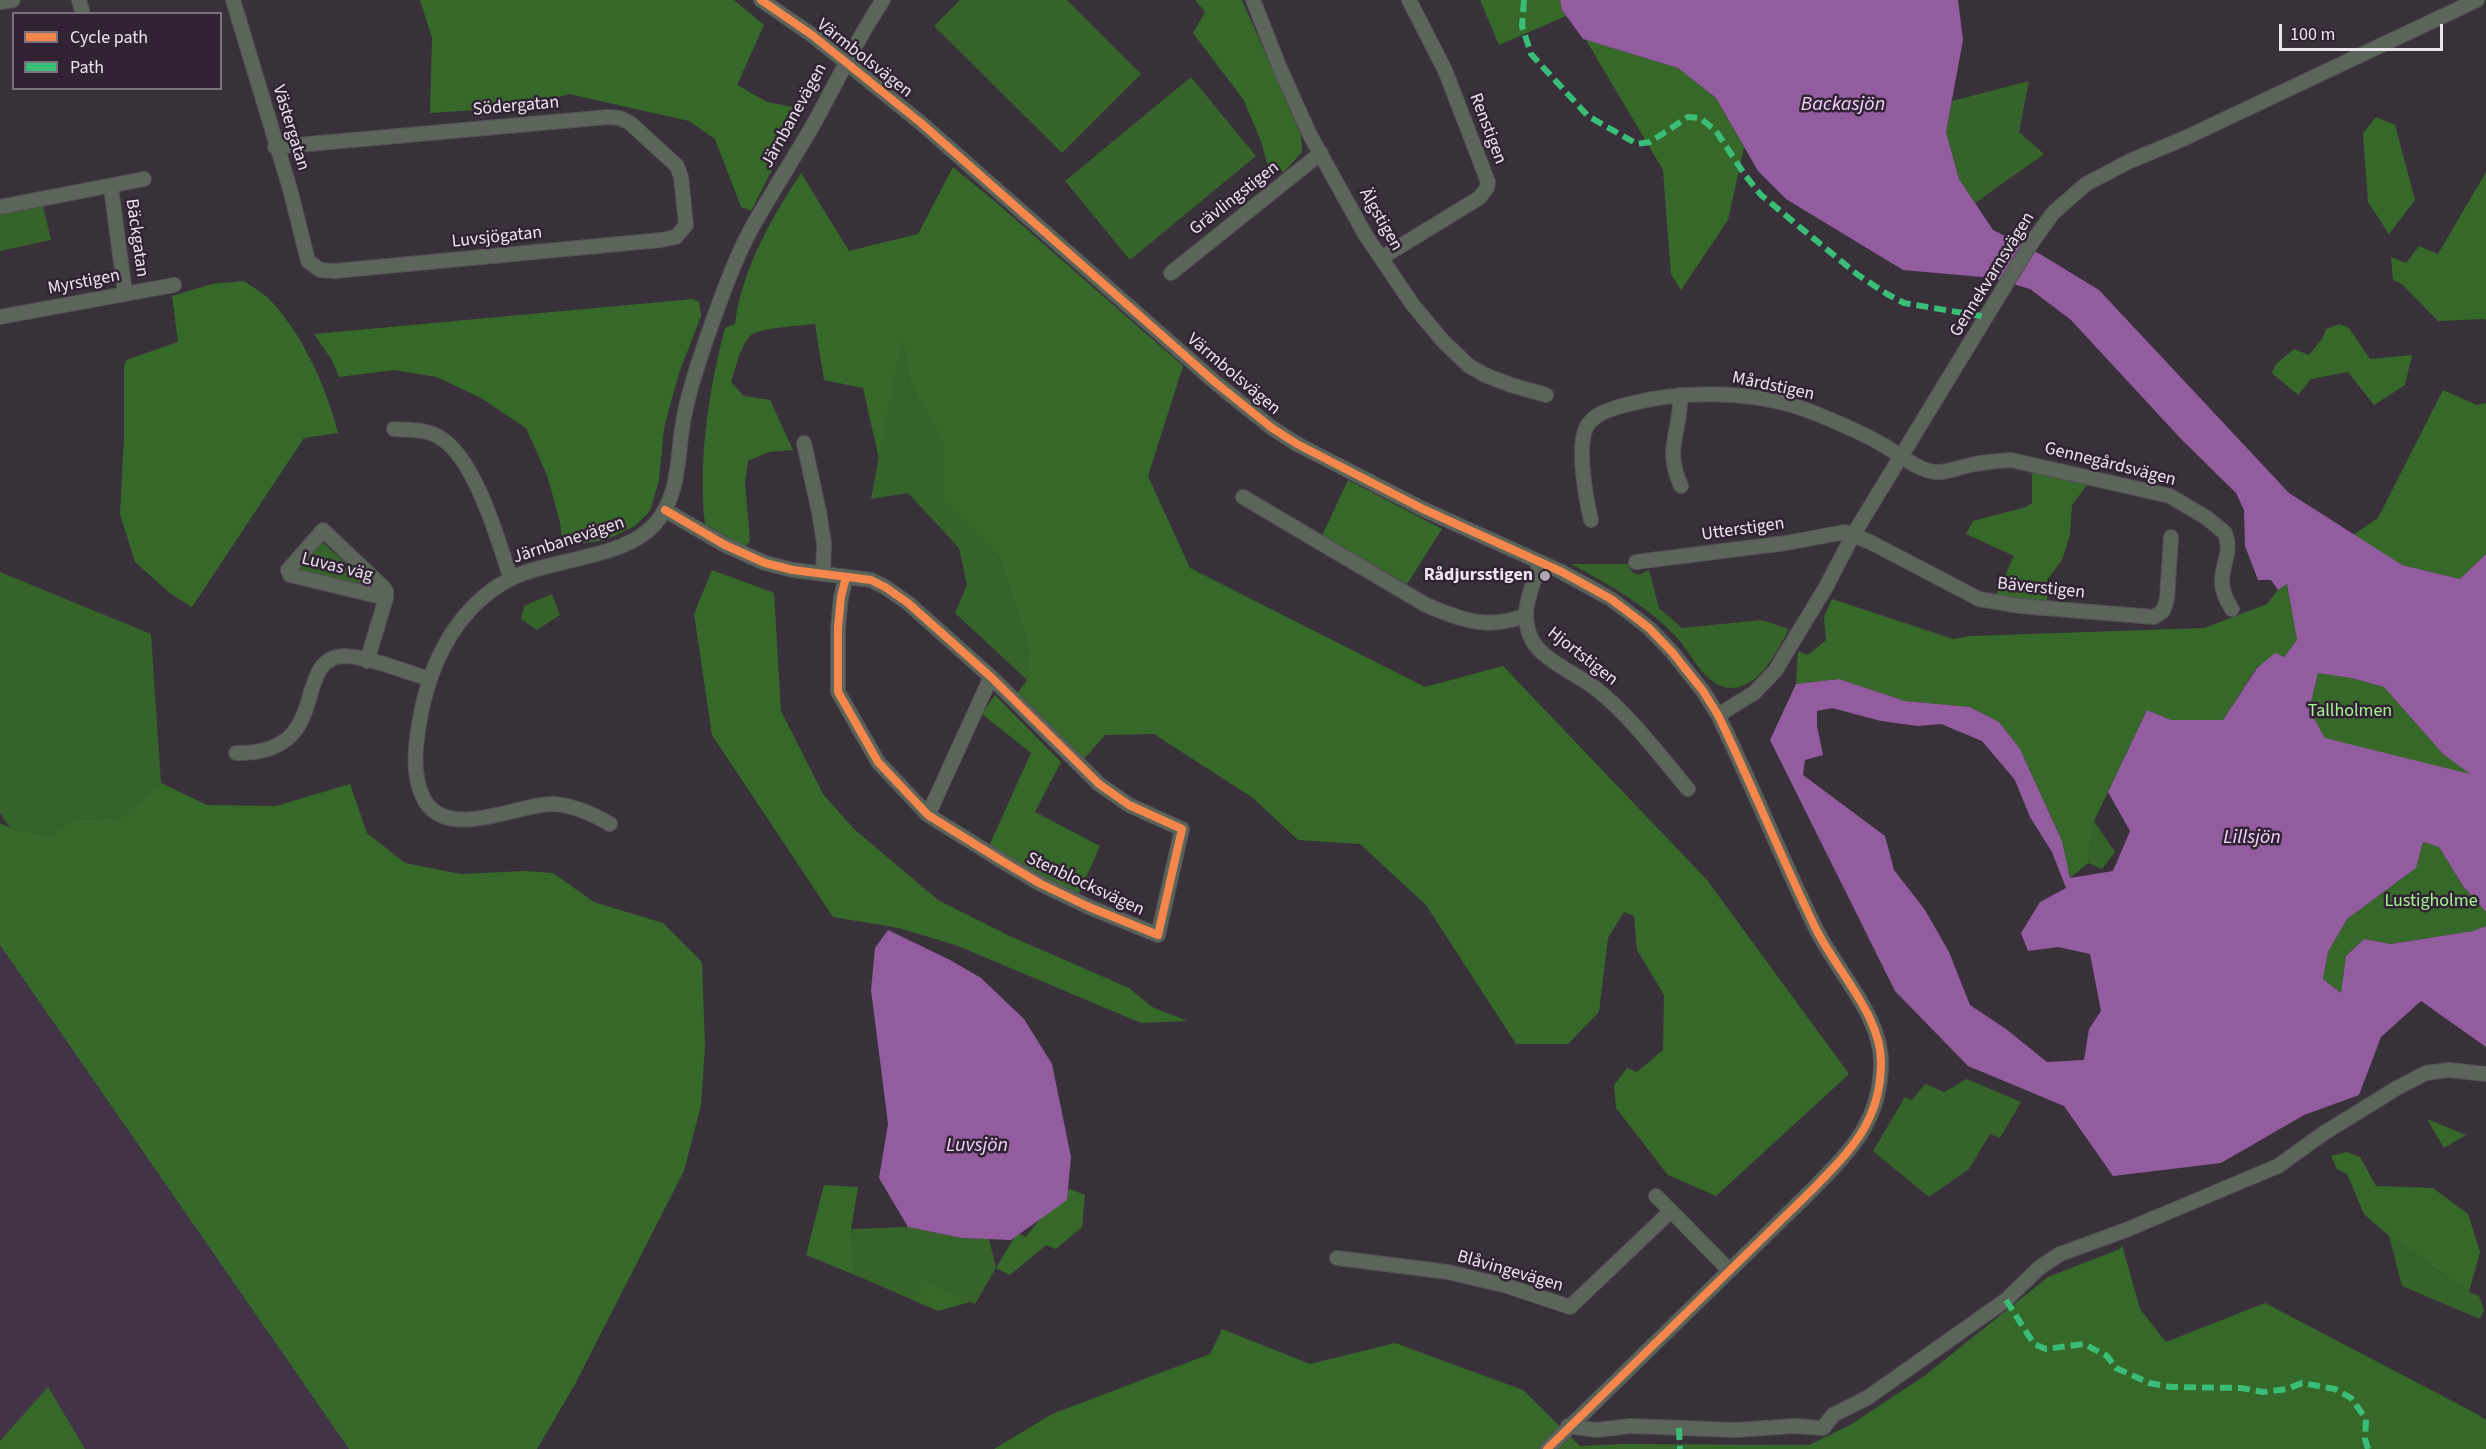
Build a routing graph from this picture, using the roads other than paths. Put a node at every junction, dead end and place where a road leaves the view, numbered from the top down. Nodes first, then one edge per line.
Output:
1 (13, 0) edge
2 (233, 0) edge
3 (761, 0) edge
4 (883, 0) edge
5 (1253, 0) edge
6 (1409, 0) edge
7 (2477, 0) edge
8 (0, 2) edge
9 (845, 62) junction
10 (275, 147) junction
11 (1321, 153) junction
12 (144, 179) dead end
13 (111, 187) junction
14 (0, 207) edge
15 (683, 230) joint
16 (1381, 258) junction
17 (312, 265) joint
18 (1171, 273) dead end
19 (174, 285) dead end
20 (125, 293) junction
21 (0, 317) edge
22 (1546, 395) dead end
23 (1680, 395) junction
24 (394, 429) dead end
25 (804, 443) dead end
26 (1901, 456) junction
27 (1681, 486) dead end
28 (1243, 497) dead end
29 (665, 510) junction
30 (1591, 520) dead end
31 (1853, 535) junction
32 (2170, 537) dead end
33 (1636, 562) dead end
34 (1539, 564) junction
35 (823, 574) junction
36 (846, 577) junction
37 (510, 579) junction
38 (386, 598) junction
39 (2232, 609) dead end
40 (1524, 616) junction
41 (368, 661) junction
42 (990, 677) junction
43 (429, 679) junction
44 (1718, 715) junction
45 (236, 753) dead end
46 (1688, 789) dead end
47 (928, 815) junction
48 (610, 824) dead end
49 (2486, 1074) edge
50 (1656, 1196) dead end
51 (1671, 1211) junction
52 (1337, 1258) dead end
53 (1729, 1270) junction
54 (1568, 1426) junction
55 (1547, 1449) edge

1 - 8 street
2 - 10 street, Västergatan
3 - 9 street, Värmbolsvägen
4 - 9 street, Järnbanevägen
5 - 11 street, Älgstigen
6 - 16 street, Renstigen
7 - 26 street, Gennekvarnsvägen
9 - 29 street, Järnbanevägen
9 - 34 street, Värmbolsvägen
10 - 15 street, Södergatan
10 - 17 street, Västergatan
11 - 16 street, Älgstigen
11 - 18 street, Grävlingstigen
12 - 13 street
13 - 14 street
13 - 20 street, Bäckgatan
15 - 17 street, Luvsjögatan
16 - 22 street, Älgstigen
19 - 20 street, Myrstigen
20 - 21 street, Myrstigen
23 - 26 street, Mårdstigen
23 - 27 street
23 - 30 street, Mårdstigen
24 - 37 street
25 - 35 street
26 - 31 street, Gennekvarnsvägen
26 - 39 street, Gennegårdsvägen
28 - 40 street
29 - 35 street, Stenblocksvägen
29 - 37 street, Järnbanevägen
31 - 32 street, Bäverstigen
31 - 33 street, Utterstigen
31 - 44 street, Gennekvarnsvägen
34 - 40 street
34 - 44 street, Värmbolsvägen
35 - 36 street, Stenblocksvägen
36 - 42 street, Stenblocksvägen
36 - 47 street, Stenblocksvägen
37 - 43 street, Järnbanevägen
38 - 38 street, Luvas väg
38 - 41 street, Luvas väg
40 - 46 street, Hjortstigen
41 - 43 street
41 - 45 street
42 - 47 street
42 - 47 street, Stenblocksvägen
43 - 48 street, Järnbanevägen
44 - 53 street, Värmbolsvägen
49 - 54 street
50 - 51 street
51 - 52 street, Blåvingevägen
51 - 53 street
53 - 54 street, Värmbolsvägen
54 - 55 street, Värmbolsvägen

